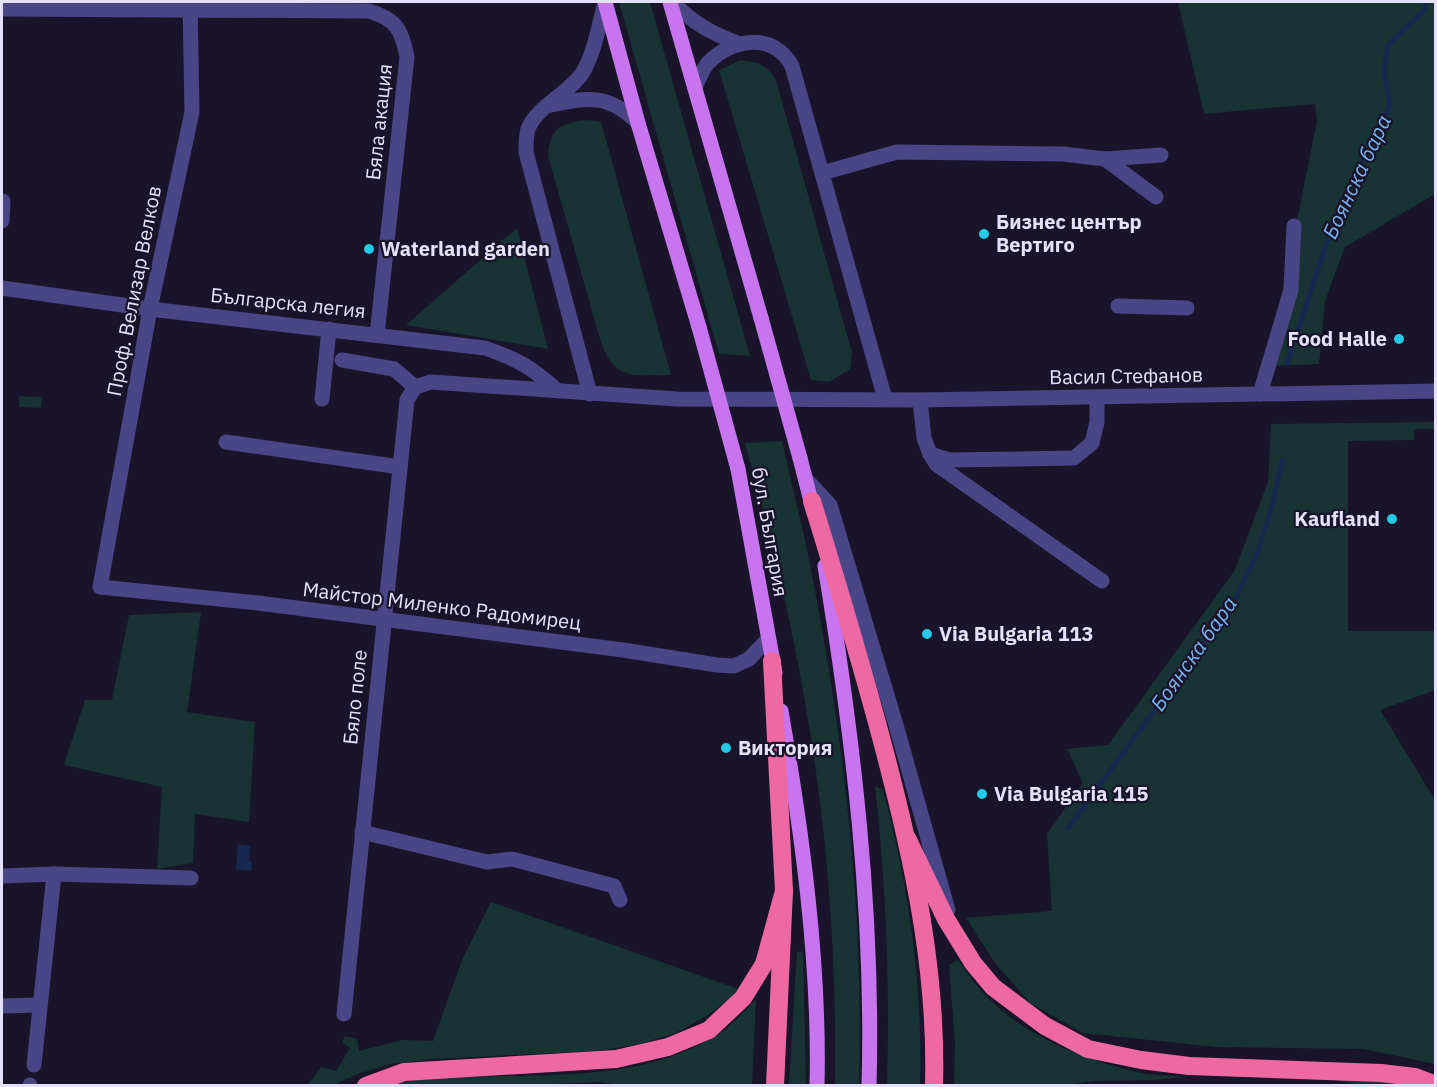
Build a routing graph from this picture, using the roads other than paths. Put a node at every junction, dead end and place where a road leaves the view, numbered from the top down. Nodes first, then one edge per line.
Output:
1 (605, 2) edge
2 (671, 2) edge
3 (190, 6) edge
4 (357, 6) edge
5 (2, 9) edge
6 (740, 44) junction
7 (695, 88) junction
8 (548, 105) junction
9 (638, 123) junction
10 (1161, 155) dead end
11 (1105, 159) junction
12 (822, 172) junction
13 (1156, 197) dead end
14 (3, 201) dead end
15 (2, 221) edge
16 (1294, 226) dead end
17 (2, 288) edge
18 (1118, 306) dead end
19 (1187, 308) dead end
20 (150, 309) junction
21 (329, 329) junction
22 (377, 334) junction
23 (342, 360) dead end
24 (415, 387) junction
25 (558, 391) junction
26 (1436, 391) edge
27 (590, 394) junction
28 (1260, 394) junction
29 (1097, 397) junction
30 (322, 399) dead end
31 (885, 399) junction
32 (920, 400) junction
33 (226, 442) dead end
34 (930, 454) junction
35 (400, 467) junction
36 (806, 479) junction
37 (812, 501) junction
38 (1102, 581) dead end
39 (100, 587) joint
40 (384, 620) junction
41 (768, 639) junction
42 (772, 661) junction
43 (362, 832) junction
44 (907, 838) junction
45 (54, 873) junction
46 (2, 876) edge
47 (191, 878) dead end
48 (784, 891) junction
49 (620, 900) dead end
50 (954, 933) junction
51 (39, 1005) junction
52 (2, 1006) edge
53 (344, 1014) dead end
54 (34, 1065) dead end
55 (1436, 1085) edge
56 (366, 1086) edge
57 (775, 1086) edge
58 (817, 1086) edge
59 (869, 1086) edge
60 (934, 1086) edge

1 - 8 street
1 - 9 main road, бул. България
2 - 6 street
2 - 7 main road
3 - 4 street, Бяла акация
3 - 5 street, Бяла акация
3 - 20 street, Проф. Велизар Велков
4 - 22 street, Бяла акация
6 - 7 street
6 - 12 street
7 - 36 main road, bridge
8 - 9 street
8 - 27 street
9 - 41 main road, бул. България, bridge
10 - 11 street
11 - 12 street
11 - 13 street
12 - 31 street
14 - 15 street
16 - 28 street
17 - 20 street, Българска легия
18 - 19 street
20 - 21 street, Българска легия
20 - 39 street, Проф. Велизар Велков
21 - 22 street, Българска легия
21 - 30 street
22 - 25 street, Българска легия
23 - 24 street
24 - 25 street
24 - 35 street, Бяло поле
25 - 27 street
26 - 28 street, Васил Стефанов
27 - 31 street, Васил Стефанов
28 - 29 street, Васил Стефанов
29 - 32 street, Васил Стефанов
29 - 34 street
31 - 32 street, Васил Стефанов
32 - 34 street
33 - 35 street
34 - 38 street
35 - 40 street, Бяло поле
36 - 37 main road
36 - 50 street
37 - 44 highway
37 - 59 main road
39 - 40 street, Майстор Миленко Радомирец
40 - 41 street, Майстор Миленко Радомирец
40 - 43 street, Бяло поле
41 - 42 main road, бул. България
42 - 48 highway
42 - 58 main road, бул. България
43 - 49 street
43 - 53 street, Бяло поле
44 - 50 highway
44 - 60 highway
45 - 46 street
45 - 47 street
45 - 51 street
48 - 56 highway
48 - 57 highway
50 - 55 highway
51 - 52 street
51 - 54 street

